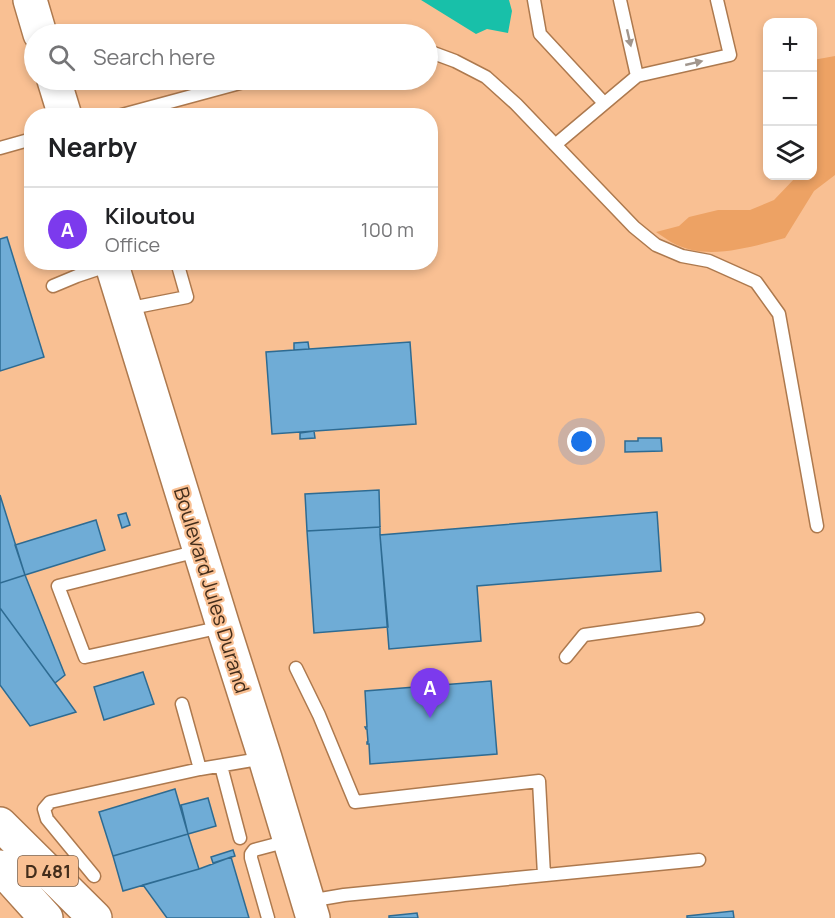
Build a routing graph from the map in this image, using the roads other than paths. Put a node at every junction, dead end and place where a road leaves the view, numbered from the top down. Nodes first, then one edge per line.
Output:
1 (30, 0) edge
2 (534, 0) edge
3 (620, 0) edge
4 (717, 0) edge
5 (37, 24) edge
6 (438, 55) edge
7 (637, 76) junction
8 (57, 90) edge
9 (214, 90) edge
10 (604, 103) junction
11 (63, 108) edge
12 (148, 108) edge
13 (24, 141) edge
14 (555, 145) junction
15 (0, 148) edge
16 (94, 270) edge
17 (113, 270) edge
18 (179, 270) edge
19 (53, 286) dead end
20 (125, 309) junction
21 (817, 526) dead end
22 (200, 550) junction
23 (698, 619) dead end
24 (223, 626) junction
25 (566, 657) dead end
26 (296, 668) dead end
27 (182, 704) dead end
28 (265, 758) junction
29 (220, 766) junction
30 (200, 769) junction
31 (0, 824) edge
32 (240, 837) dead end
33 (290, 841) junction
34 (699, 860) dead end
35 (0, 867) edge
36 (94, 876) dead end
37 (544, 876) junction
38 (311, 910) edge
39 (46, 918) edge
40 (95, 918) edge
41 (268, 918) edge

1 - 5 main road
2 - 10 lane
3 -> 7 lane
7 -> 4 lane
6 - 14 lane
7 - 10 lane
8 - 11 main road
9 - 12 lane
10 - 14 lane
13 - 15 lane
14 - 21 lane
16 - 19 lane
17 - 20 main road, Boulevard Jules Durand
18 - 20 lane
20 - 22 main road, Boulevard Jules Durand
22 - 24 main road, Boulevard Jules Durand
22 - 24 lane
23 - 25 lane
24 - 28 main road, Boulevard Jules Durand
26 - 37 lane
27 - 30 lane
28 - 29 lane
28 - 33 main road, Boulevard Jules Durand
29 - 30 lane
29 - 32 lane
30 - 36 lane
31 - 40 main road, D 481
33 - 38 main road, Boulevard Jules Durand
33 - 41 lane
34 - 37 lane
35 - 39 main road, D 481
37 - 38 lane

